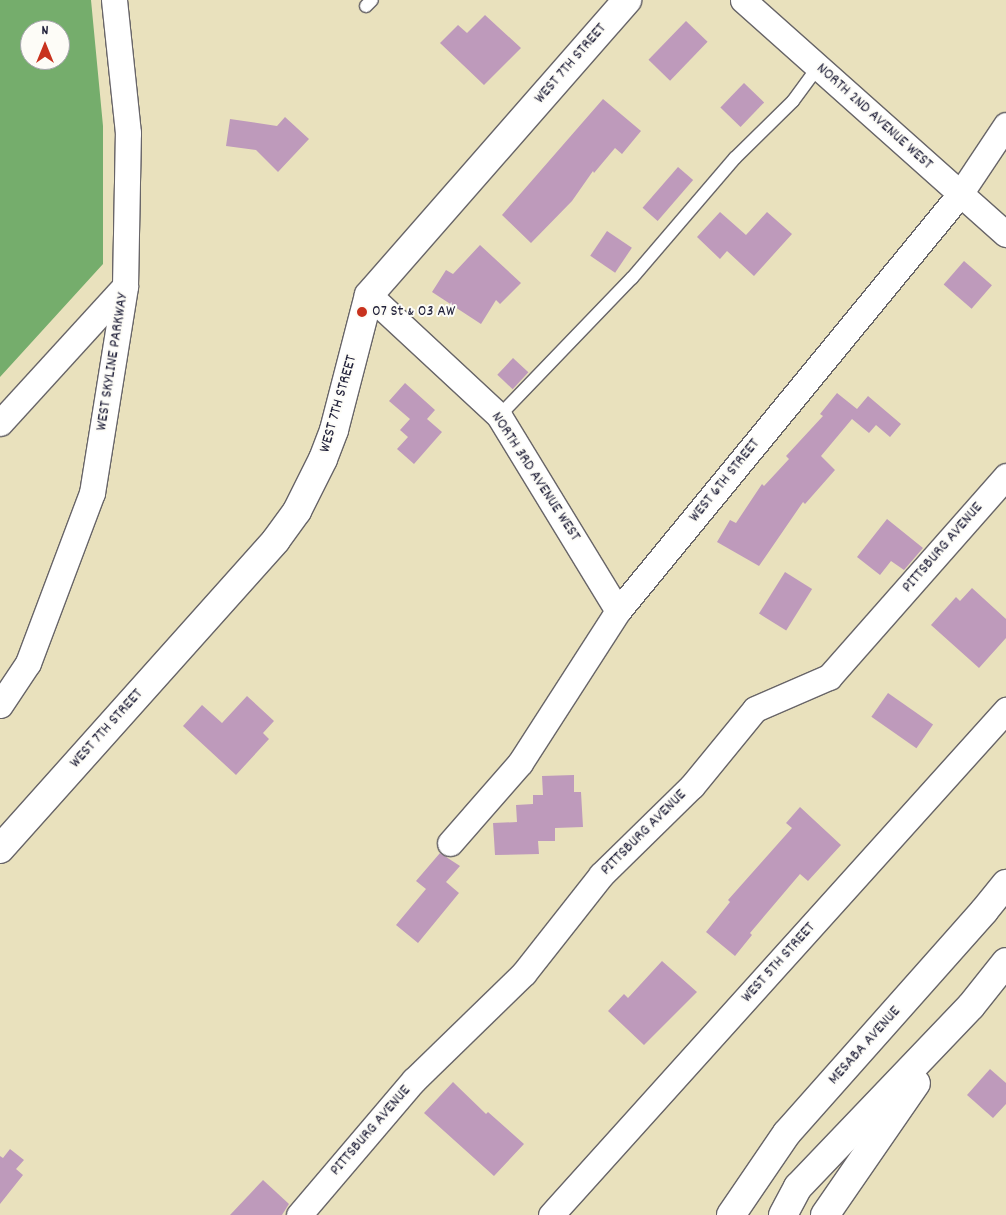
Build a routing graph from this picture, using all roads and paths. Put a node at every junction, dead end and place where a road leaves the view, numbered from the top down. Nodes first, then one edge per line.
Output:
1 (627, 0) edge
2 (743, 0) edge
3 (116, 2) edge
4 (818, 67) junction
5 (1006, 124) edge
6 (960, 194) junction
7 (1006, 234) edge
8 (125, 286) junction
9 (369, 296) junction
10 (499, 416) junction
11 (0, 423) edge
12 (1006, 476) edge
13 (618, 611) junction
14 (0, 705) edge
15 (1004, 715) edge
16 (450, 843) dead end
17 (0, 849) edge
18 (1006, 884) edge
19 (1006, 962) edge
20 (970, 1006) junction
21 (757, 1174) junction
22 (299, 1215) edge
23 (551, 1215) edge
24 (731, 1215) edge
25 (741, 1215) edge
26 (783, 1215) edge
27 (825, 1215) edge

1 - 9 main road, WEST 7TH STREET
2 - 4 street, NORTH 2ND AVENUE WEST
3 - 8 street, WEST SKYLINE PARKWAY
4 - 6 street, NORTH 2ND AVENUE WEST
4 - 10 lane
5 - 6 street, WEST 6TH STREET
6 - 7 street, NORTH 2ND AVENUE WEST
6 - 13 street, WEST 6TH STREET
8 - 11 street
8 - 14 street, WEST SKYLINE PARKWAY
9 - 10 street, NORTH 3RD AVENUE WEST
9 - 17 main road, WEST 7TH STREET
10 - 13 street, NORTH 3RD AVENUE WEST
12 - 22 street, PITTSBURG AVENUE
13 - 16 street, WEST 6TH STREET
15 - 23 street, WEST 5TH STREET
18 - 21 main road, MESABA AVENUE
19 - 20 main road
20 - 26 main road
20 - 27 main road
21 - 24 main road, MESABA AVENUE
21 - 25 main road

